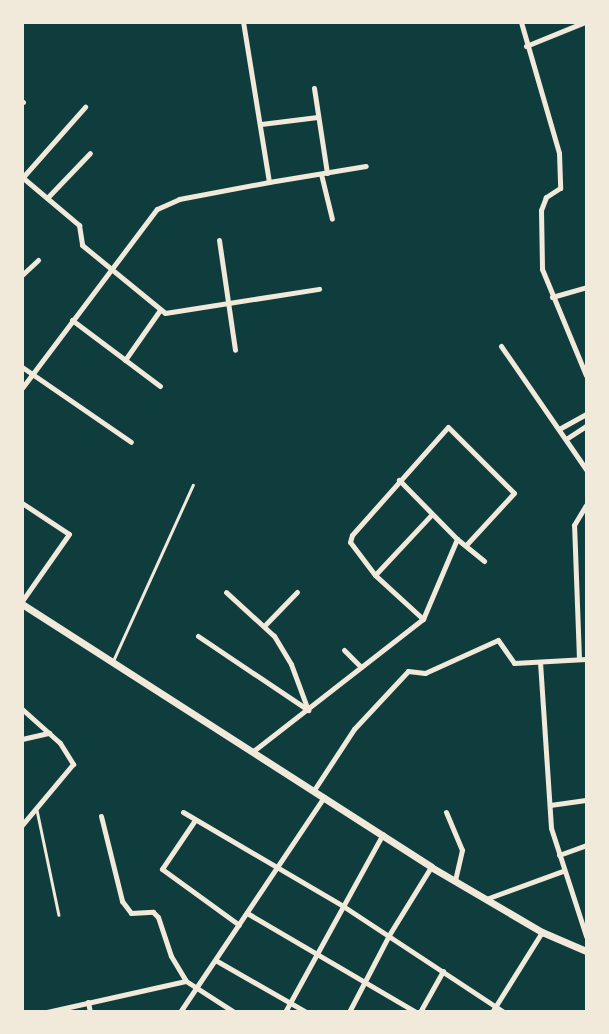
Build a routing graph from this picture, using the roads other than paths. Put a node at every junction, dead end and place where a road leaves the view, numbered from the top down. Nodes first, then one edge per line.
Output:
1 (243, 22) edge
2 (522, 22) edge
3 (585, 22) edge
4 (526, 46) junction
5 (314, 88) dead end
6 (85, 107) dead end
7 (318, 117) junction
8 (261, 124) junction
9 (90, 153) dead end
10 (366, 166) dead end
11 (324, 173) junction
12 (23, 177) edge
13 (269, 182) junction
14 (47, 198) junction
15 (332, 219) dead end
16 (219, 240) dead end
17 (38, 260) dead end
18 (111, 267) junction
19 (22, 275) edge
20 (586, 287) edge
21 (319, 289) dead end
22 (552, 297) junction
23 (228, 304) junction
24 (160, 310) junction
25 (72, 320) junction
26 (501, 346) dead end
27 (236, 350) dead end
28 (125, 360) junction
29 (22, 367) edge
30 (586, 374) edge
31 (32, 375) junction
32 (160, 386) dead end
33 (22, 388) edge
34 (586, 414) edge
35 (586, 426) edge
36 (559, 430) junction
37 (566, 439) junction
38 (131, 442) dead end
39 (586, 469) edge
40 (399, 480) junction
41 (193, 485) dead end
42 (22, 503) edge
43 (586, 505) edge
44 (432, 514) junction
45 (457, 539) junction
46 (467, 544) junction
47 (484, 562) dead end
48 (375, 575) junction
49 (226, 592) dead end
50 (297, 592) dead end
51 (22, 603) edge
52 (423, 619) junction
53 (265, 625) junction
54 (198, 636) dead end
55 (344, 650) dead end
56 (586, 658) edge
57 (579, 659) junction
58 (540, 662) junction
59 (111, 664) junction
60 (361, 668) junction
61 (22, 709) edge
62 (308, 710) junction
63 (49, 733) junction
64 (22, 739) edge
65 (252, 752) junction
66 (314, 790) junction
67 (324, 796) junction
68 (586, 800) edge
69 (550, 805) junction
70 (37, 810) junction
71 (183, 812) dead end
72 (446, 812) dead end
73 (101, 816) dead end
74 (196, 820) junction
75 (22, 824) edge
76 (383, 833) junction
77 (586, 845) edge
78 (559, 855) junction
79 (431, 867) junction
80 (278, 869) junction
81 (563, 871) junction
82 (455, 880) junction
83 (486, 898) junction
84 (343, 906) junction
85 (247, 913) junction
86 (60, 915) dead end
87 (240, 925) junction
88 (542, 932) junction
89 (389, 935) junction
90 (586, 936) edge
91 (586, 951) edge
92 (317, 954) junction
93 (216, 961) junction
94 (443, 971) junction
95 (186, 981) junction
96 (367, 983) junction
97 (198, 986) junction
98 (88, 1002) junction
99 (290, 1002) junction
100 (494, 1009) edge
101 (50, 1011) edge
102 (90, 1012) edge
103 (180, 1012) edge
104 (234, 1012) edge
105 (285, 1012) edge
106 (306, 1012) edge
107 (350, 1012) edge
108 (416, 1012) edge
109 (420, 1012) edge
110 (504, 1012) edge

1 - 8 street
2 - 4 street
3 - 4 street
4 - 22 street
5 - 7 street
6 - 12 street
7 - 8 street
7 - 11 street
8 - 13 street
9 - 14 street
10 - 11 street
11 - 13 street
11 - 15 street
12 - 14 street
13 - 18 street
14 - 18 street
16 - 23 street
17 - 19 street
18 - 24 street
18 - 25 street
20 - 22 street
21 - 23 street
22 - 30 street
23 - 24 street
23 - 27 street
24 - 28 street
25 - 28 street
25 - 31 street
26 - 36 street
28 - 32 street
29 - 31 street
31 - 33 street
31 - 38 street
34 - 36 street
35 - 37 street
36 - 37 street
37 - 39 street
40 - 44 street
40 - 46 street
40 - 48 street
41 - 59 lane
42 - 51 street
43 - 57 street
44 - 45 street
44 - 48 street
45 - 46 street
45 - 52 street
46 - 47 street
48 - 52 street
49 - 53 street
50 - 53 street
51 - 59 main road
52 - 60 street
53 - 62 street
54 - 62 street
55 - 60 street
56 - 57 street
57 - 58 street
58 - 66 street
58 - 69 street
59 - 65 main road
60 - 62 street
61 - 63 street
62 - 65 street
63 - 64 street
63 - 70 street
65 - 66 main road
66 - 67 main road
67 - 76 main road
67 - 80 street
68 - 69 street
69 - 78 street
70 - 75 street
70 - 86 lane
71 - 74 street
72 - 82 street
73 - 95 street
74 - 80 street
74 - 87 street
76 - 79 main road
76 - 84 street
77 - 78 street
78 - 81 street
79 - 82 main road
79 - 89 street
80 - 84 street
80 - 85 street
81 - 83 street
81 - 90 street
82 - 83 main road
83 - 88 main road
84 - 89 street
84 - 92 street
85 - 87 street
85 - 92 street
87 - 93 street
88 - 91 main road
88 - 100 street
89 - 94 street
89 - 96 street
92 - 96 street
92 - 99 street
93 - 97 street
93 - 99 street
94 - 100 street
94 - 109 street
95 - 97 street
95 - 98 street
96 - 107 street
96 - 108 street
97 - 103 street
97 - 104 street
98 - 101 street
98 - 102 street
99 - 105 street
99 - 106 street
100 - 110 street

